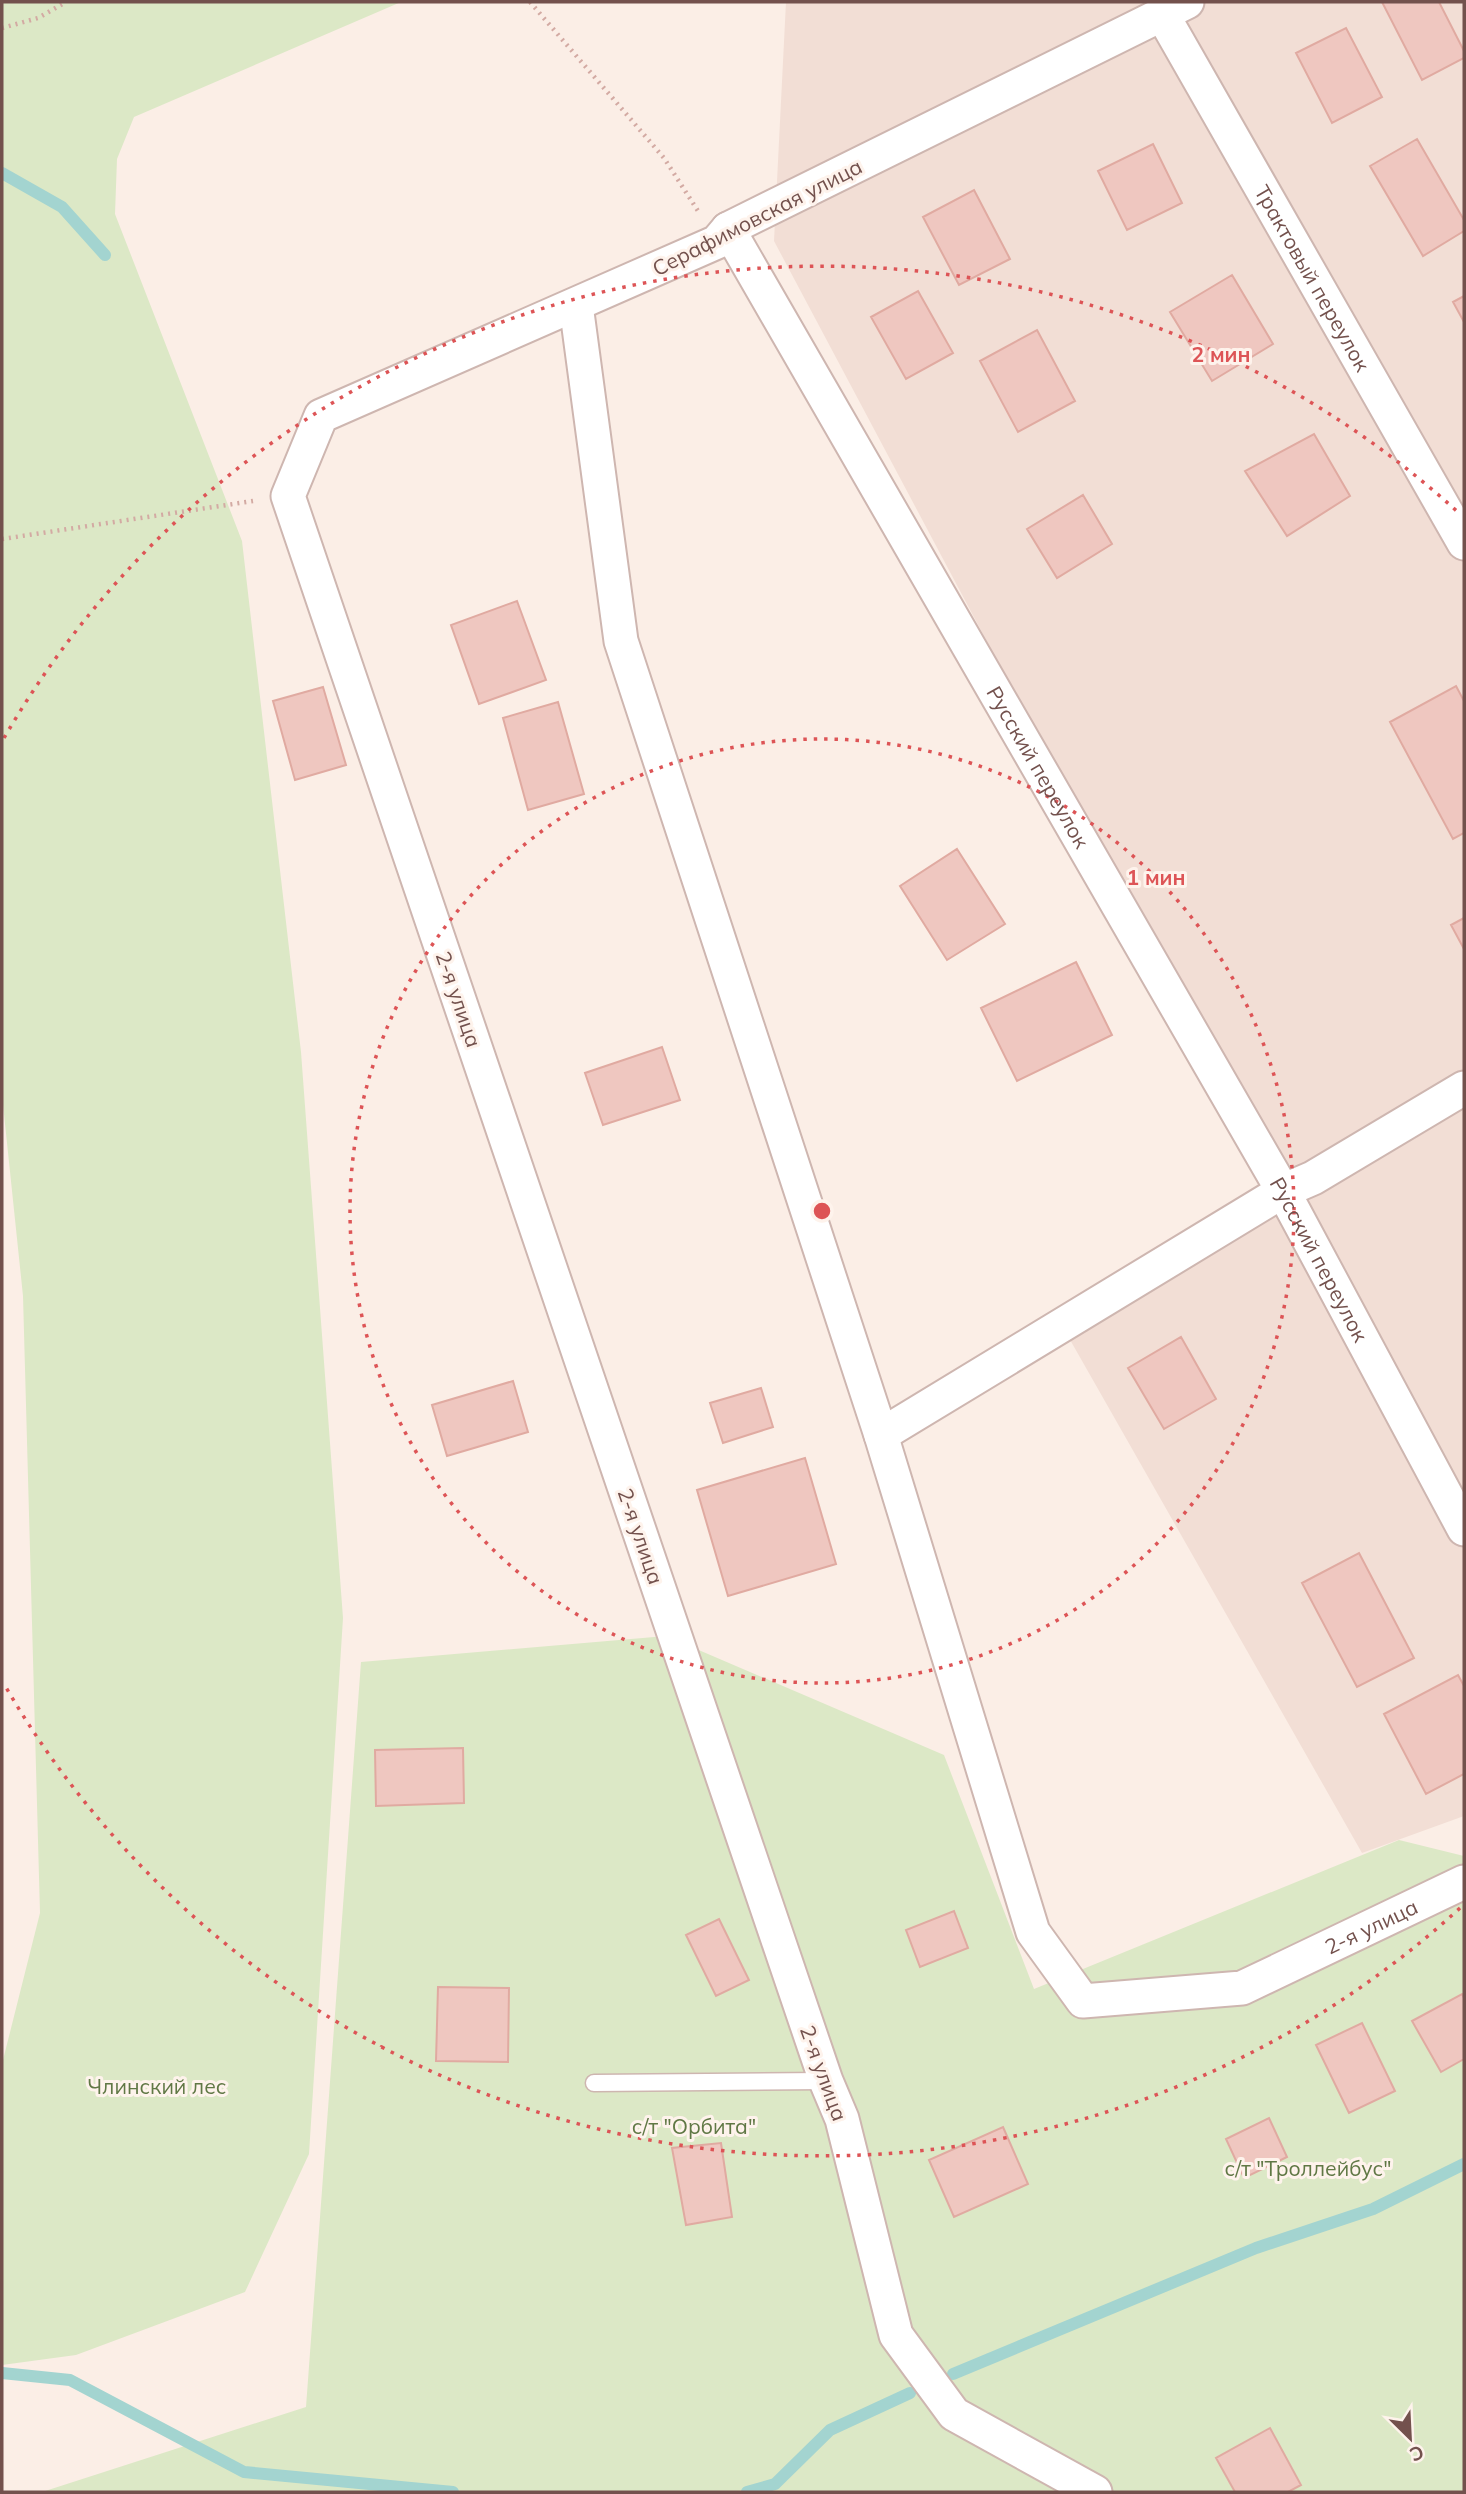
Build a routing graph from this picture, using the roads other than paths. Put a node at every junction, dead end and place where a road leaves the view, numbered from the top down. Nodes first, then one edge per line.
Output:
1 (1175, 8) edge
2 (722, 235) junction
3 (576, 305) junction
4 (288, 496) joint
5 (1464, 543) edge
6 (1464, 1088) edge
7 (1283, 1191) junction
8 (881, 1435) junction
9 (1464, 1529) edge
10 (1464, 1882) edge
11 (825, 2081) junction
12 (594, 2083) dead end
13 (1095, 2492) edge

1 - 2 street, Серафимовская улица
1 - 5 street, Трактовый переулок
2 - 3 street, Серафимовская улица
2 - 7 street, Русский переулок
3 - 4 street, Серафимовская улица
3 - 8 street
4 - 11 street, 2-я улица
6 - 7 street
7 - 8 street
7 - 9 street, Русский переулок
8 - 10 street, 2-я улица
11 - 12 lane
11 - 13 street, 2-я улица

